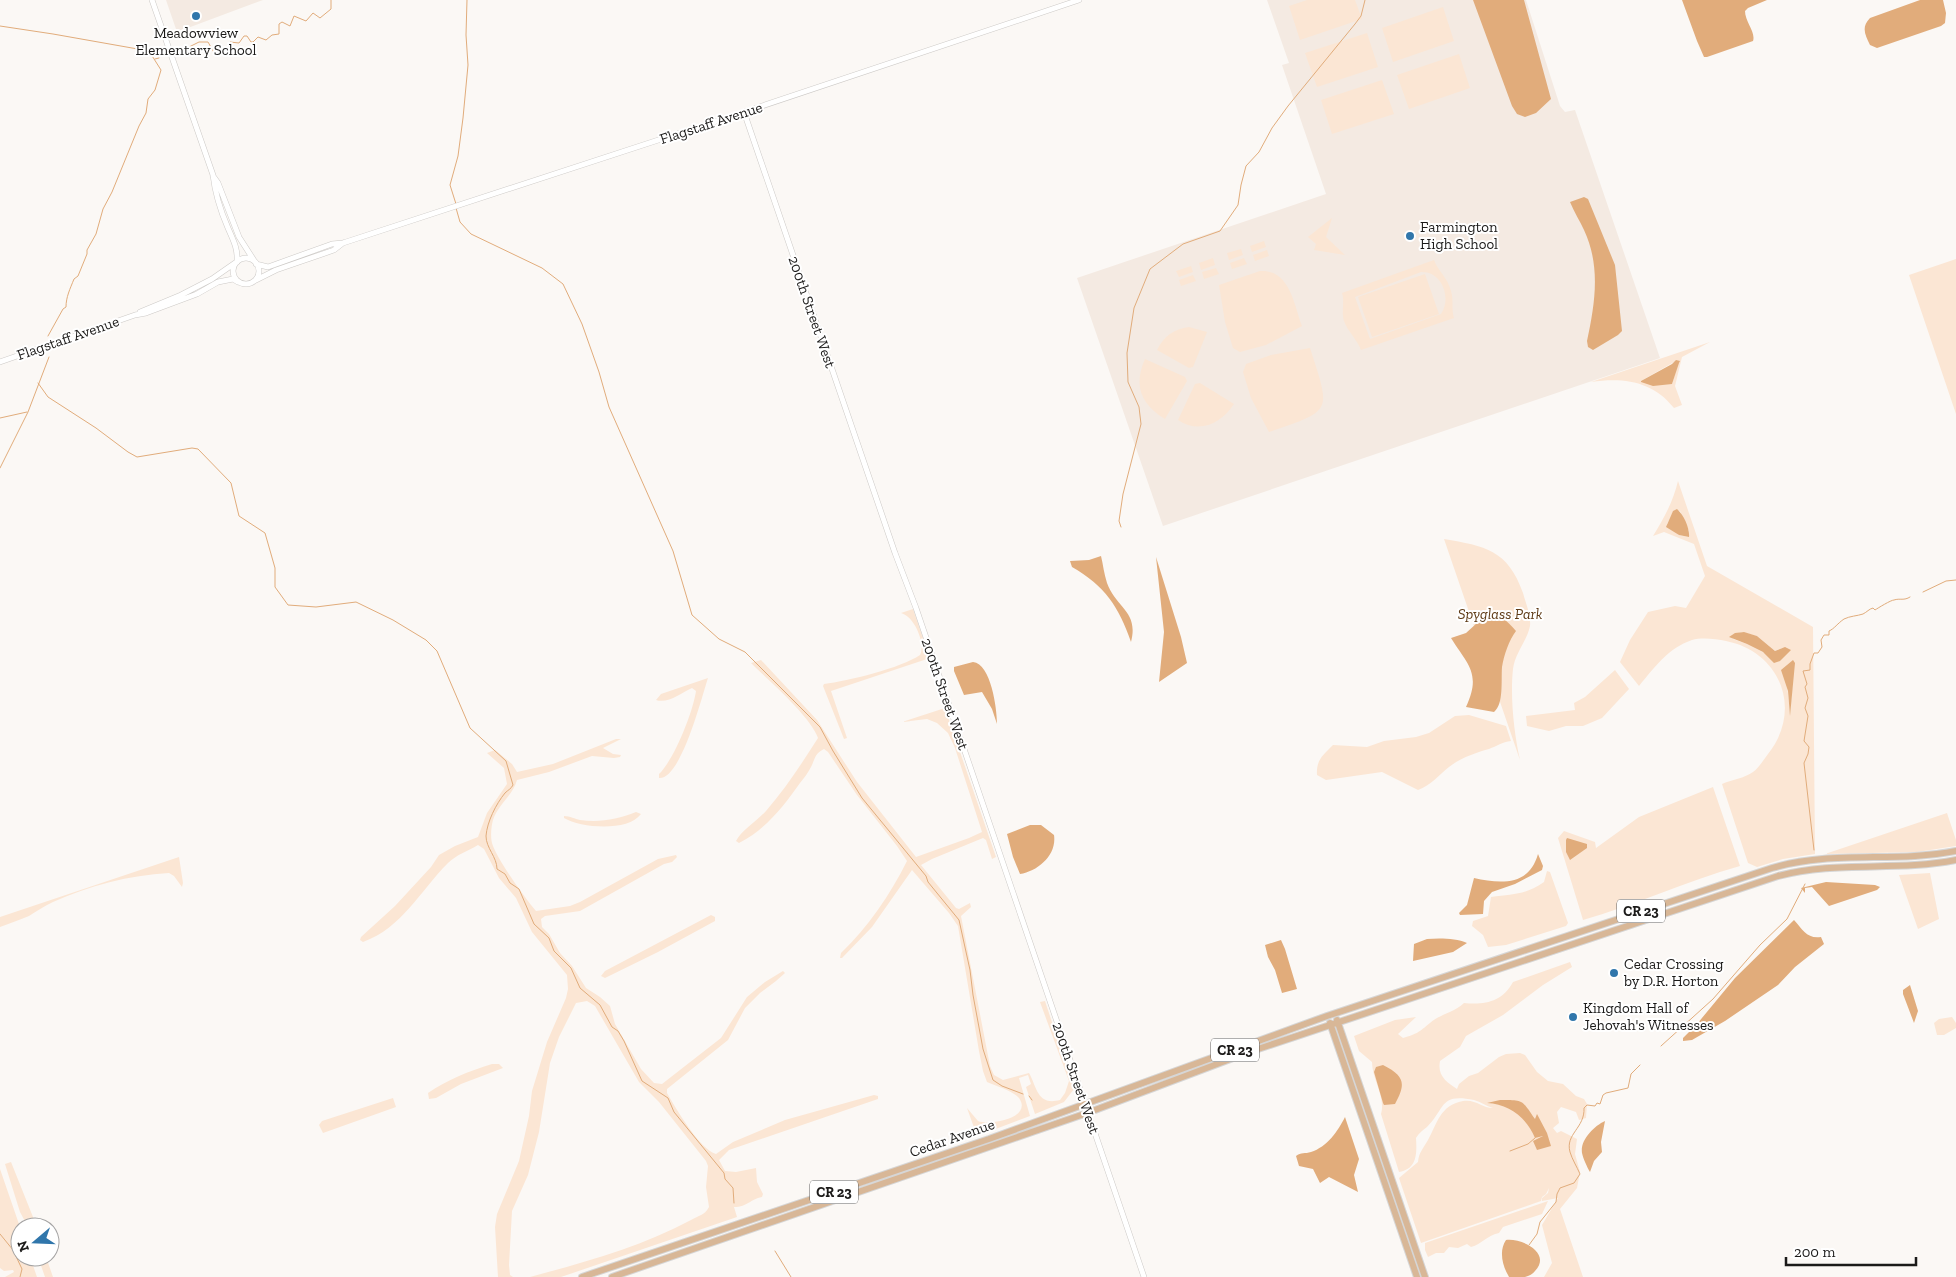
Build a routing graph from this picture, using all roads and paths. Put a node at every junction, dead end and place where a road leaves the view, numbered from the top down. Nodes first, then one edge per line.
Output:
1 (152, 0) edge
2 (1078, 0) edge
3 (744, 112) junction
4 (213, 175) junction
5 (293, 261) junction
6 (236, 262) junction
7 (255, 263) junction
8 (256, 280) junction
9 (238, 282) junction
10 (135, 315) junction
11 (0, 362) edge
12 (1956, 851) edge
13 (1956, 860) edge
14 (1335, 1014) junction
15 (1328, 1016) junction
16 (1337, 1022) junction
17 (1330, 1025) junction
18 (1084, 1104) junction
19 (1088, 1113) junction
20 (839, 1190) junction
21 (842, 1198) junction
22 (582, 1277) edge
23 (612, 1277) edge
24 (1144, 1277) edge
25 (1417, 1277) edge
26 (1425, 1277) edge

1 - 4 street
2 - 3 street, Flagstaff Avenue
3 - 5 street, Flagstaff Avenue
3 - 18 street, 200th Street West
4 - 6 street
4 - 7 street
5 - 7 street, Flagstaff Avenue
5 - 8 street, Flagstaff Avenue
6 - 7 street
6 - 9 street
6 - 10 street, Flagstaff Avenue
7 - 8 street
8 - 9 street
9 - 10 street, Flagstaff Avenue
10 - 11 street, Flagstaff Avenue
12 - 14 main road, CR 23
13 - 16 main road, CR 23
14 - 15 main road, CR 23
14 - 16 main road
15 - 17 main road
15 - 18 main road, Cedar Avenue / CR 23
16 - 17 main road, Cedar Avenue / CR 23
16 - 26 main road
17 - 19 main road, Cedar Avenue / CR 23
17 - 25 main road
18 - 19 street, 200th Street West
18 - 20 main road, Cedar Avenue / CR 23
19 - 21 main road, Cedar Avenue / CR 23
19 - 24 street, 200th Street West
20 - 21 highway
20 - 22 main road, Cedar Avenue / CR 23
21 - 23 main road, Cedar Avenue / CR 23

